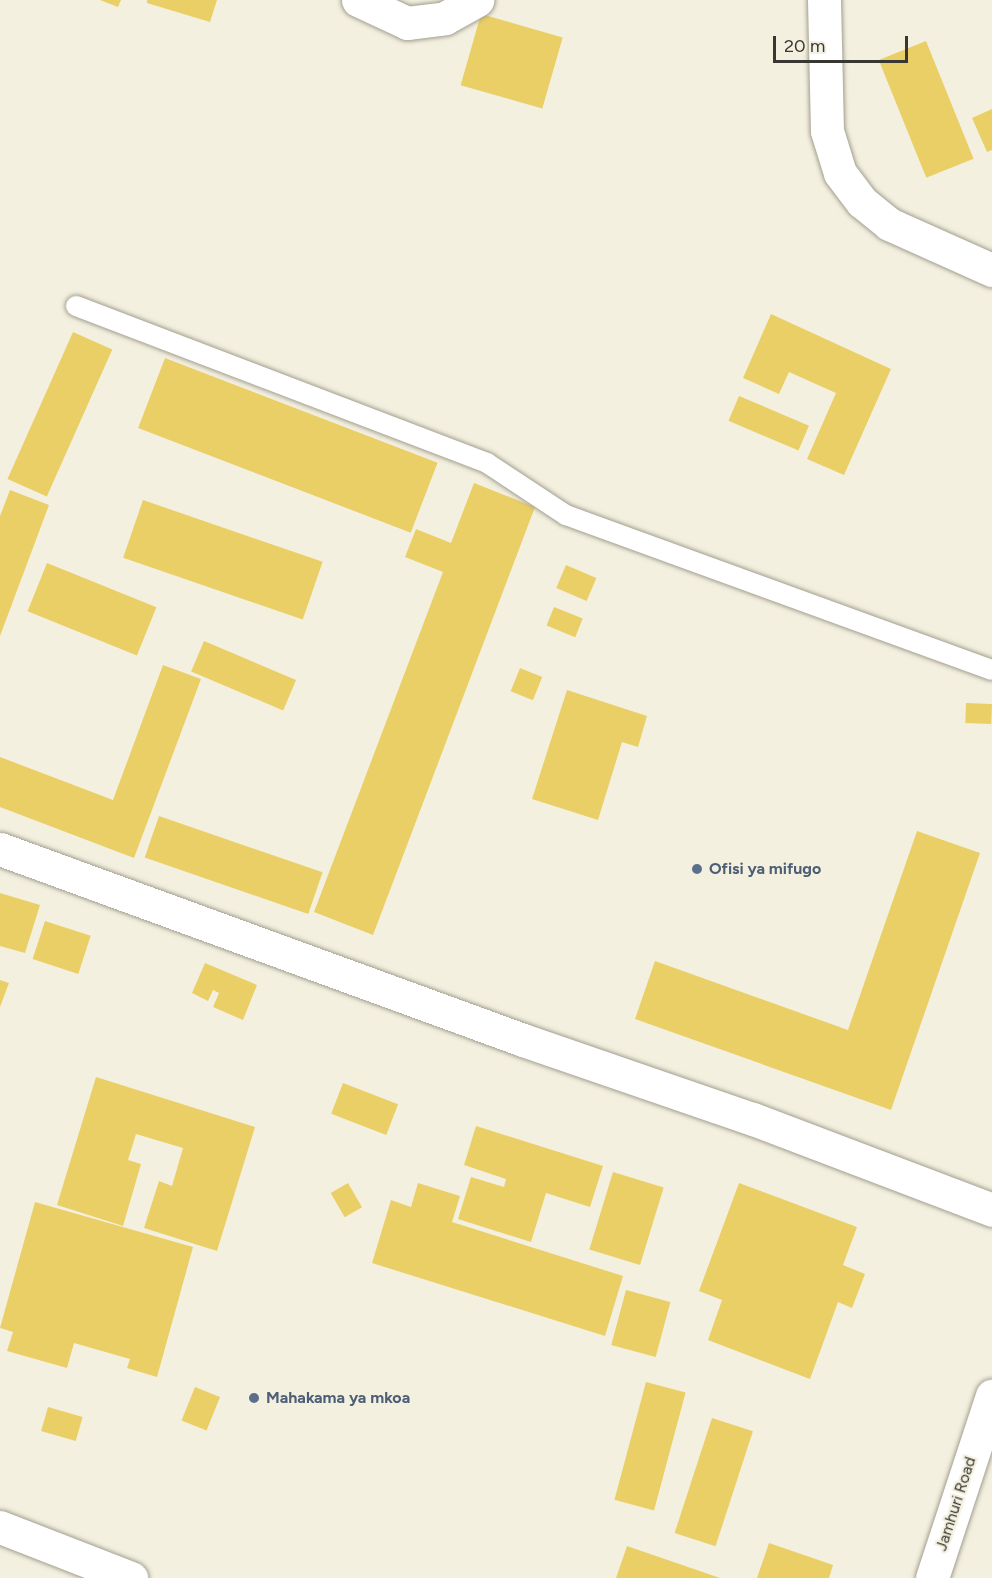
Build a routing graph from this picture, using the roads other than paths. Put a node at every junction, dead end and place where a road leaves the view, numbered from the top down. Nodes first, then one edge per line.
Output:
1 (358, 0) edge
2 (477, 0) edge
3 (825, 0) edge
4 (992, 270) edge
5 (76, 306) dead end
6 (992, 670) edge
7 (0, 849) edge
8 (992, 1210) edge
9 (992, 1396) edge
10 (0, 1527) edge
11 (131, 1578) edge
12 (932, 1578) edge

1 - 2 street
3 - 4 street
5 - 6 lane
7 - 8 street
9 - 12 street, Jamhuri Road
10 - 11 street

